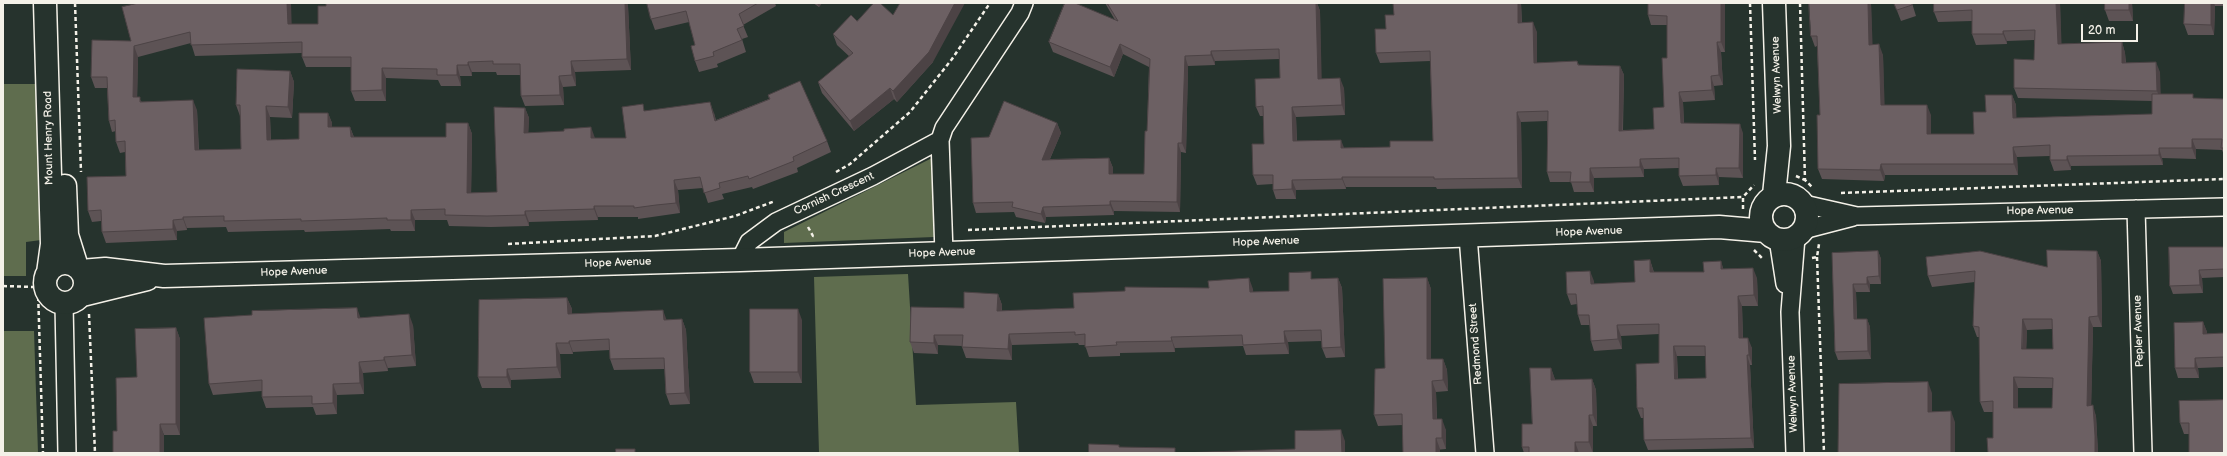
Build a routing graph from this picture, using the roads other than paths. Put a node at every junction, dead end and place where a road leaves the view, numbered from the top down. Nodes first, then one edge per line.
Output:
1 (45, 3) edge
2 (59, 3) edge
3 (1024, 3) edge
4 (1774, 3) edge
5 (940, 140) junction
6 (1779, 146) junction
7 (1805, 197) junction
8 (2224, 207) edge
9 (2136, 209) junction
10 (1857, 216) junction
11 (1780, 224) junction
12 (1468, 236) junction
13 (944, 253) junction
14 (740, 260) junction
15 (79, 269) junction
16 (164, 276) junction
17 (43, 280) junction
18 (80, 303) junction
19 (67, 453) edge
20 (1484, 453) edge
21 (1795, 453) edge
22 (2143, 453) edge

1 - 17 street, Mount Henry Road
2 - 15 street, Mount Henry Road
3 - 5 street
4 - 6 street, Welwyn Avenue
5 - 13 street
5 - 14 street, Cornish Crescent
6 - 7 street, Welwyn Avenue
6 - 11 street, Welwyn Avenue
7 - 10 street, Hope Avenue
7 - 11 street, Welwyn Avenue
7 - 11 street
8 - 9 street, Hope Avenue
9 - 10 street, Hope Avenue
9 - 22 street, Pepler Avenue
10 - 11 street, Hope Avenue
11 - 12 street, Hope Avenue
11 - 21 street, Welwyn Avenue
12 - 13 street, Hope Avenue
12 - 20 street, Redmond Street
13 - 14 street, Hope Avenue
14 - 16 street, Hope Avenue
15 - 16 street, Hope Avenue
15 - 17 street
15 - 18 street
16 - 18 street, Hope Avenue
17 - 18 street
18 - 19 street

